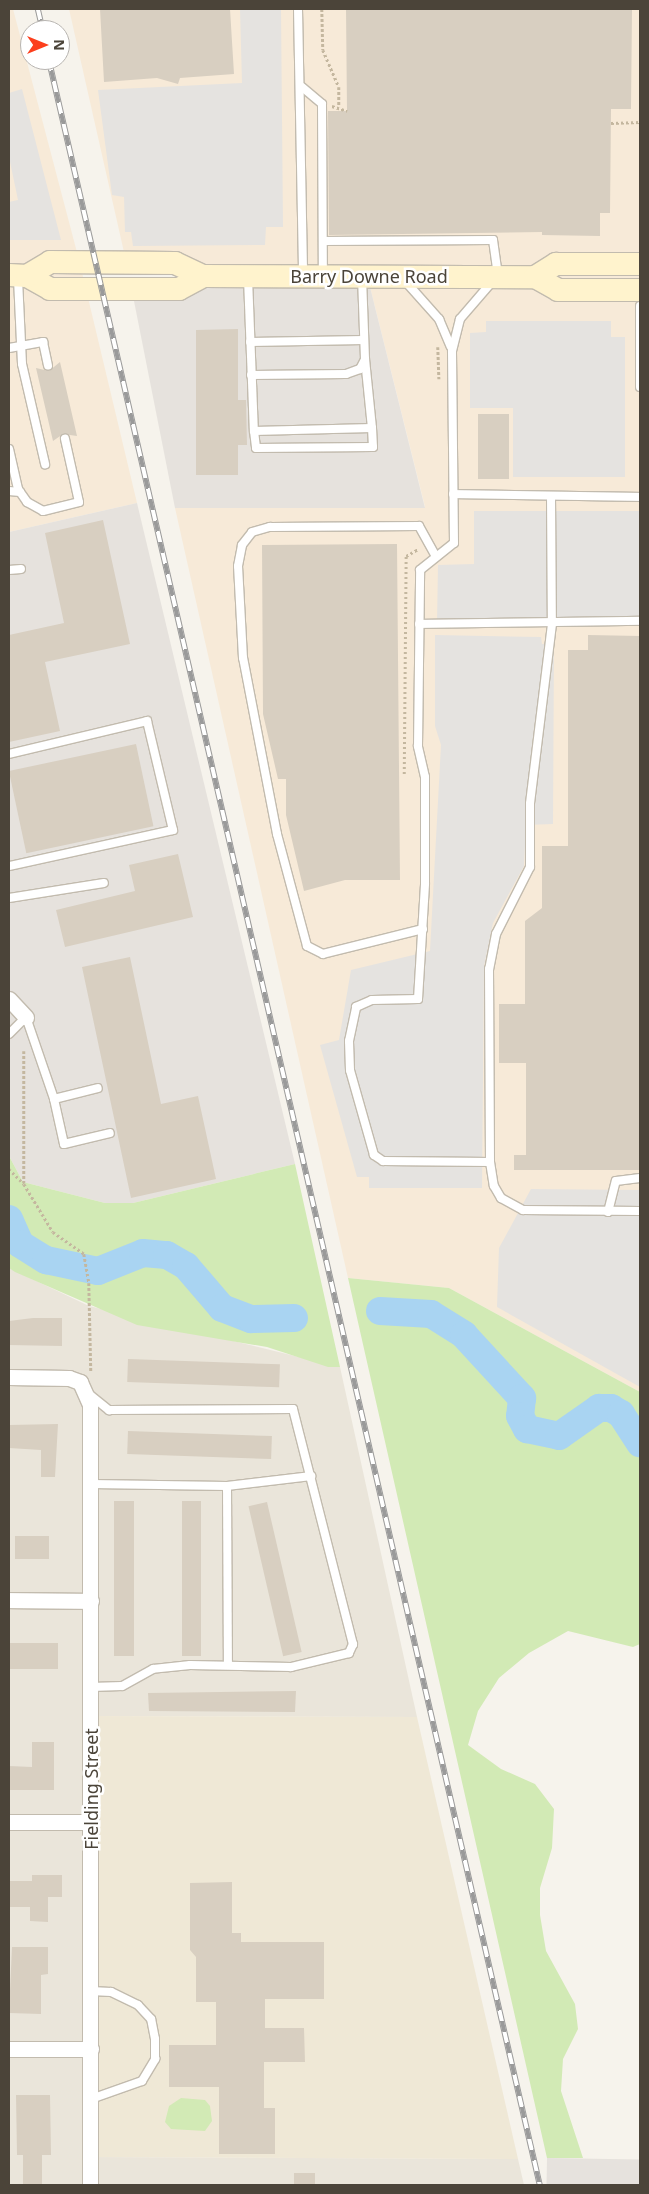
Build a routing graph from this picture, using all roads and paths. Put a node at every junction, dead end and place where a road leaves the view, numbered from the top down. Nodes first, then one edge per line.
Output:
1 (298, 9) edge
2 (322, 9) edge
3 (302, 88) junction
4 (339, 107) dead end
5 (640, 122) edge
6 (611, 123) dead end
7 (323, 241) junction
8 (640, 264) edge
9 (18, 275) edge
10 (248, 276) junction
11 (313, 276) junction
12 (362, 276) junction
13 (401, 276) junction
14 (498, 277) junction
15 (535, 277) junction
16 (640, 290) edge
17 (640, 306) edge
18 (364, 340) junction
19 (250, 342) junction
20 (22, 346) junction
21 (9, 348) edge
22 (452, 351) junction
23 (366, 358) junction
24 (48, 365) dead end
25 (251, 375) junction
26 (640, 387) edge
27 (372, 428) junction
28 (254, 430) junction
29 (65, 439) dead end
30 (9, 449) edge
31 (45, 464) dead end
32 (9, 491) edge
33 (20, 492) junction
34 (453, 494) junction
35 (551, 496) junction
36 (640, 497) edge
37 (436, 557) junction
38 (21, 569) dead end
39 (9, 570) edge
40 (640, 621) edge
41 (419, 624) junction
42 (552, 624) junction
43 (9, 754) edge
44 (9, 866) edge
45 (104, 882) dead end
46 (9, 898) edge
47 (423, 929) junction
48 (9, 999) edge
49 (26, 1017) junction
50 (9, 1034) edge
51 (24, 1046) dead end
52 (98, 1088) dead end
53 (54, 1099) junction
54 (110, 1133) dead end
55 (490, 1162) junction
56 (9, 1169) edge
57 (640, 1178) edge
58 (24, 1184) junction
59 (640, 1211) edge
60 (608, 1212) junction
61 (9, 1377) edge
62 (88, 1393) junction
63 (311, 1476) junction
64 (91, 1484) junction
65 (227, 1486) junction
66 (9, 1600) edge
67 (91, 1601) junction
68 (228, 1664) junction
69 (91, 1687) junction
70 (9, 1822) edge
71 (91, 1822) junction
72 (91, 1991) junction
73 (9, 2049) edge
74 (91, 2049) junction
75 (91, 2099) junction
76 (90, 2185) edge

1 - 3 lane
2 - 4 path
3 - 7 lane
3 - 11 lane
5 - 6 path
7 - 11 lane
7 - 14 lane
8 - 15 main road
9 - 10 main road, Barry Downe Road
9 - 20 lane
10 - 11 main road, Barry Downe Road
10 - 19 lane
11 - 12 main road, Barry Downe Road
12 - 13 main road, Barry Downe Road
12 - 18 lane
13 - 14 main road, Barry Downe Road
13 - 22 lane
14 - 15 main road, Barry Downe Road
14 - 22 lane
15 - 16 main road, Barry Downe Road
17 - 26 lane
18 - 19 lane
18 - 23 lane
19 - 25 lane
20 - 21 lane
20 - 24 lane
20 - 31 lane
22 - 34 lane
23 - 25 lane
23 - 27 lane
25 - 28 lane
27 - 28 lane
27 - 28 lane
29 - 33 lane
30 - 33 lane
32 - 33 lane
34 - 35 lane
34 - 37 lane
35 - 36 lane
35 - 42 lane
37 - 41 lane
37 - 47 lane
38 - 39 lane
40 - 42 lane
41 - 42 lane
41 - 47 lane
42 - 55 lane
43 - 44 lane
45 - 46 lane
47 - 55 lane
48 - 49 street
49 - 50 lane
49 - 53 lane
51 - 58 path
52 - 53 lane
53 - 54 lane
55 - 60 lane
56 - 58 path
57 - 60 lane
58 - 62 path
59 - 60 lane
61 - 62 street
62 - 63 lane
62 - 64 street, Fielding Street
63 - 65 lane
63 - 68 lane
64 - 65 lane
64 - 67 street, Fielding Street
65 - 68 lane
66 - 67 street
67 - 69 street, Fielding Street
68 - 69 lane
69 - 71 street, Fielding Street
70 - 71 street
71 - 72 street, Fielding Street
72 - 74 street, Fielding Street
72 - 75 lane
73 - 74 street
74 - 75 street, Fielding Street
75 - 76 street, Fielding Street

